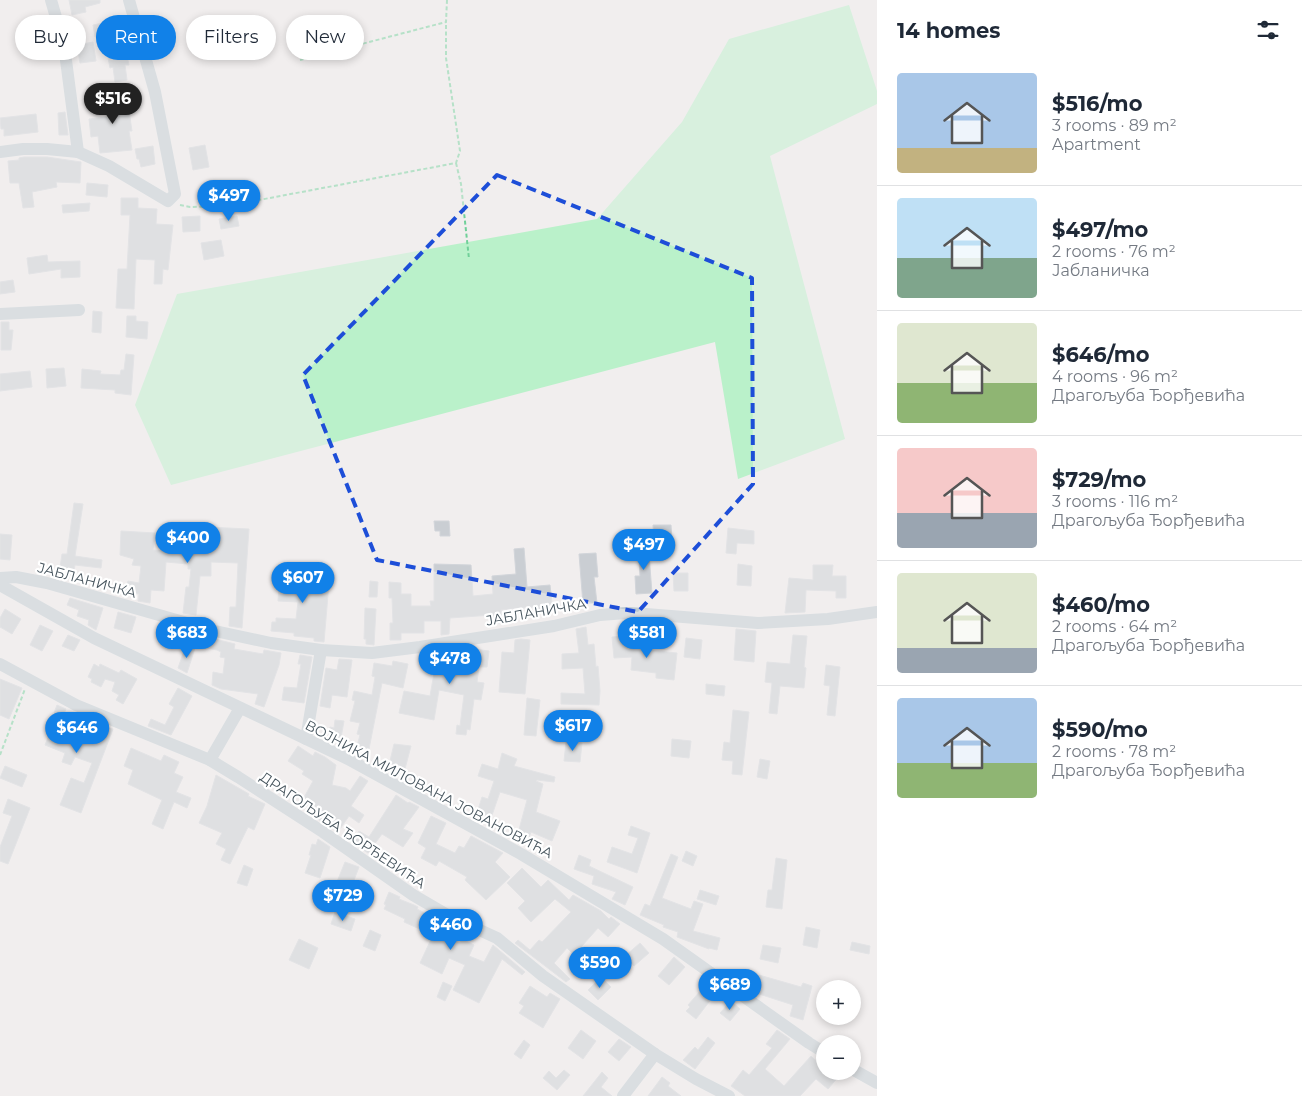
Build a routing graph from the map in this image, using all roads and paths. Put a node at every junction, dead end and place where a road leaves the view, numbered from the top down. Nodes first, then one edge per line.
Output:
1 (51, 0) edge
2 (129, 0) edge
3 (447, 0) edge
4 (446, 22) junction
5 (364, 43) edge
6 (0, 152) edge
7 (78, 152) junction
8 (456, 163) junction
9 (168, 201) junction
10 (469, 259) dead end
11 (79, 310) dead end
12 (0, 314) edge
13 (0, 578) edge
14 (0, 585) edge
15 (877, 612) edge
16 (321, 650) junction
17 (0, 664) edge
18 (29, 680) junction
19 (240, 708) junction
20 (306, 739) junction
21 (0, 755) edge
22 (210, 760) junction
23 (816, 1047) edge
24 (655, 1054) junction
25 (861, 1074) edge
26 (877, 1083) edge
27 (623, 1096) edge
28 (730, 1096) edge

1 - 7 street
2 - 9 street
3 - 4 path
4 - 5 path
4 - 8 path
6 - 7 street
7 - 9 street
8 - 9 path
8 - 10 path
11 - 12 street
13 - 16 street, ЈАБЛАНИЧКА
14 - 19 street, ВОЈНИКА МИЛОВАНА ЈОВАНОВИЋА
15 - 16 street, ЈАБЛАНИЧКА
16 - 20 street
17 - 18 street, ДРАГОЉУБА ЂОРЂЕВИЋА
18 - 21 path
18 - 22 street, ДРАГОЉУБА ЂОРЂЕВИЋА
19 - 20 street, ВОЈНИКА МИЛОВАНА ЈОВАНОВИЋА
19 - 22 street
20 - 23 street, ВОЈНИКА МИЛОВАНА ЈОВАНОВИЋА
22 - 24 street, ДРАГОЉУБА ЂОРЂЕВИЋА
24 - 27 street
24 - 28 street, ДРАГОЉУБА ЂОРЂЕВИЋА
25 - 26 street

